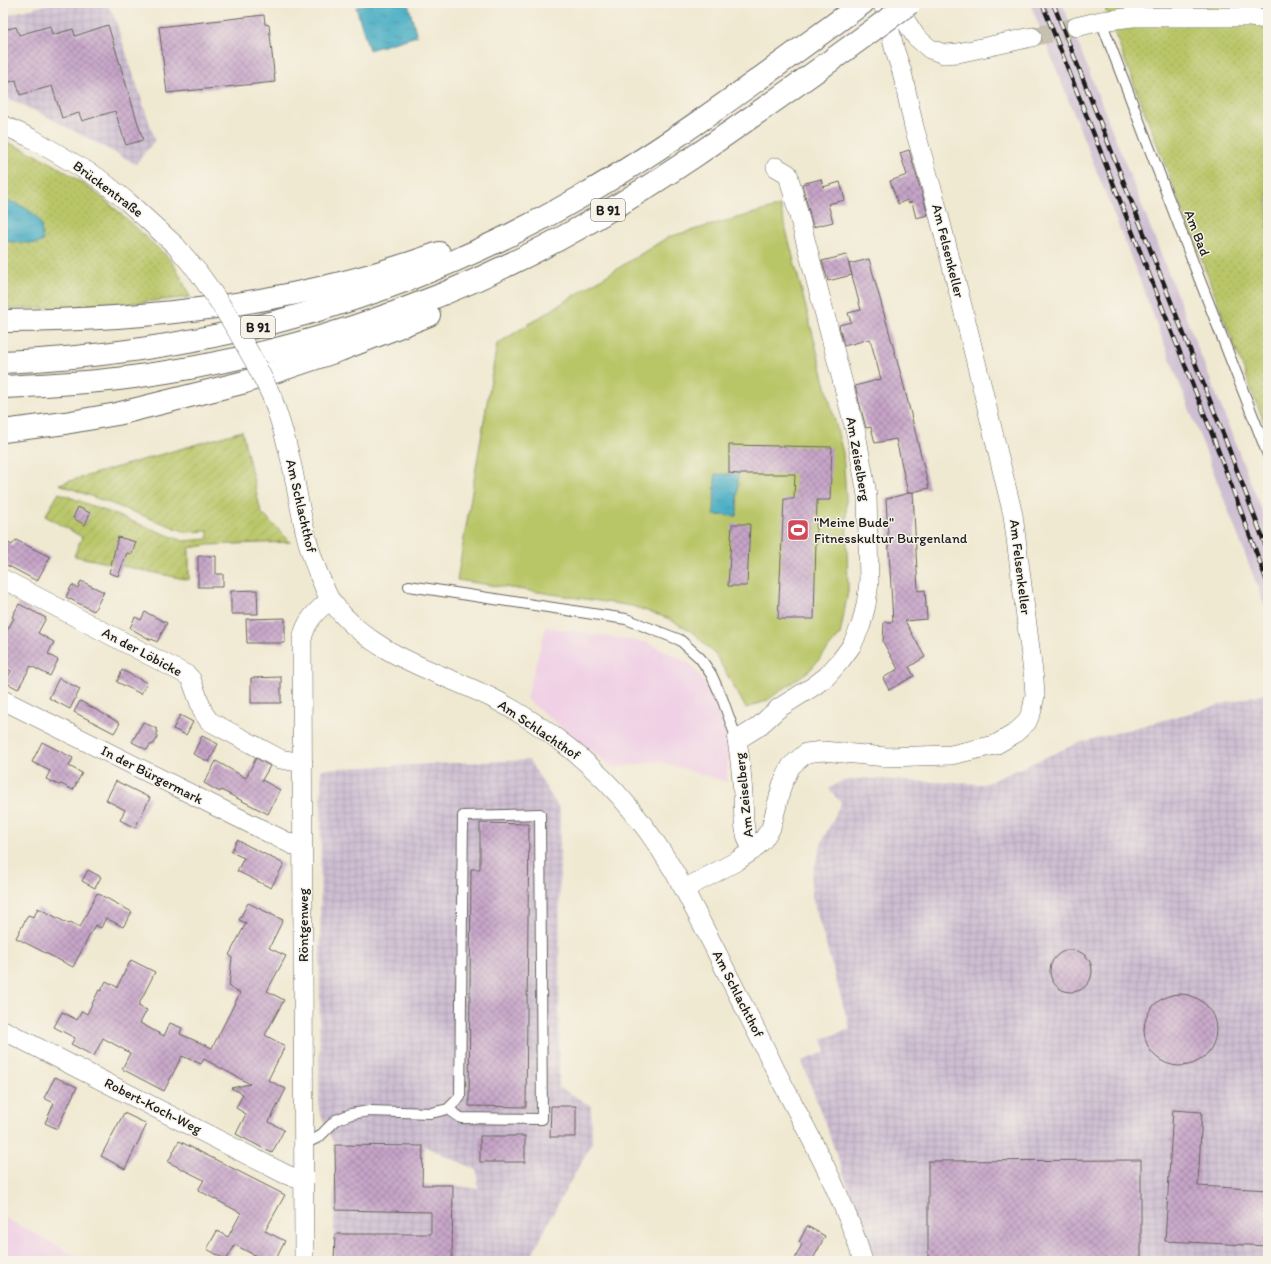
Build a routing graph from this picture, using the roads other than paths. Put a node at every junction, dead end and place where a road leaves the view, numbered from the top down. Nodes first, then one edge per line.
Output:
1 (863, 3) edge
2 (883, 3) edge
3 (901, 3) edge
4 (910, 3) edge
5 (1268, 19) edge
6 (1101, 21) junction
7 (1076, 27) tunnel mouth
8 (1032, 37) tunnel mouth
9 (3, 125) edge
10 (776, 167) dead end
11 (500, 241) junction
12 (198, 272) joint
13 (483, 276) junction
14 (3, 321) edge
15 (3, 362) edge
16 (3, 387) edge
17 (3, 431) edge
18 (1268, 455) edge
19 (3, 579) edge
20 (409, 586) dead end
21 (330, 600) junction
22 (3, 700) edge
23 (737, 740) junction
24 (303, 763) junction
25 (302, 846) junction
26 (753, 850) junction
27 (684, 889) junction
28 (3, 1030) edge
29 (448, 1110) junction
30 (304, 1144) junction
31 (304, 1178) junction
32 (304, 1261) edge
33 (863, 1261) edge

1 - 11 highway, B 91
2 - 26 street, Am Felsenkeller
3 - 8 street
4 - 13 highway, B 91, bridge
5 - 6 street
6 - 7 street
6 - 18 lane, Am Bad
9 - 12 street, Brückentraße
10 - 23 street, Am Zeiselberg
11 - 14 highway
11 - 15 highway, B 91
12 - 21 street, Am Schlachthof, bridge
13 - 16 highway, B 91
13 - 17 highway
19 - 24 street, An der Löbicke
20 - 23 lane
21 - 24 street, Röntgenweg
21 - 27 street, Am Schlachthof
22 - 25 street, In der Bürgermark
23 - 26 street, Am Zeiselberg
24 - 25 street, Röntgenweg
25 - 30 street, Röntgenweg
26 - 27 street, Am Felsenkeller
27 - 33 street, Am Schlachthof
28 - 31 street, Robert-Koch-Weg
29 - 29 lane
29 - 30 lane
30 - 31 street, Röntgenweg
31 - 32 street, Röntgenweg

